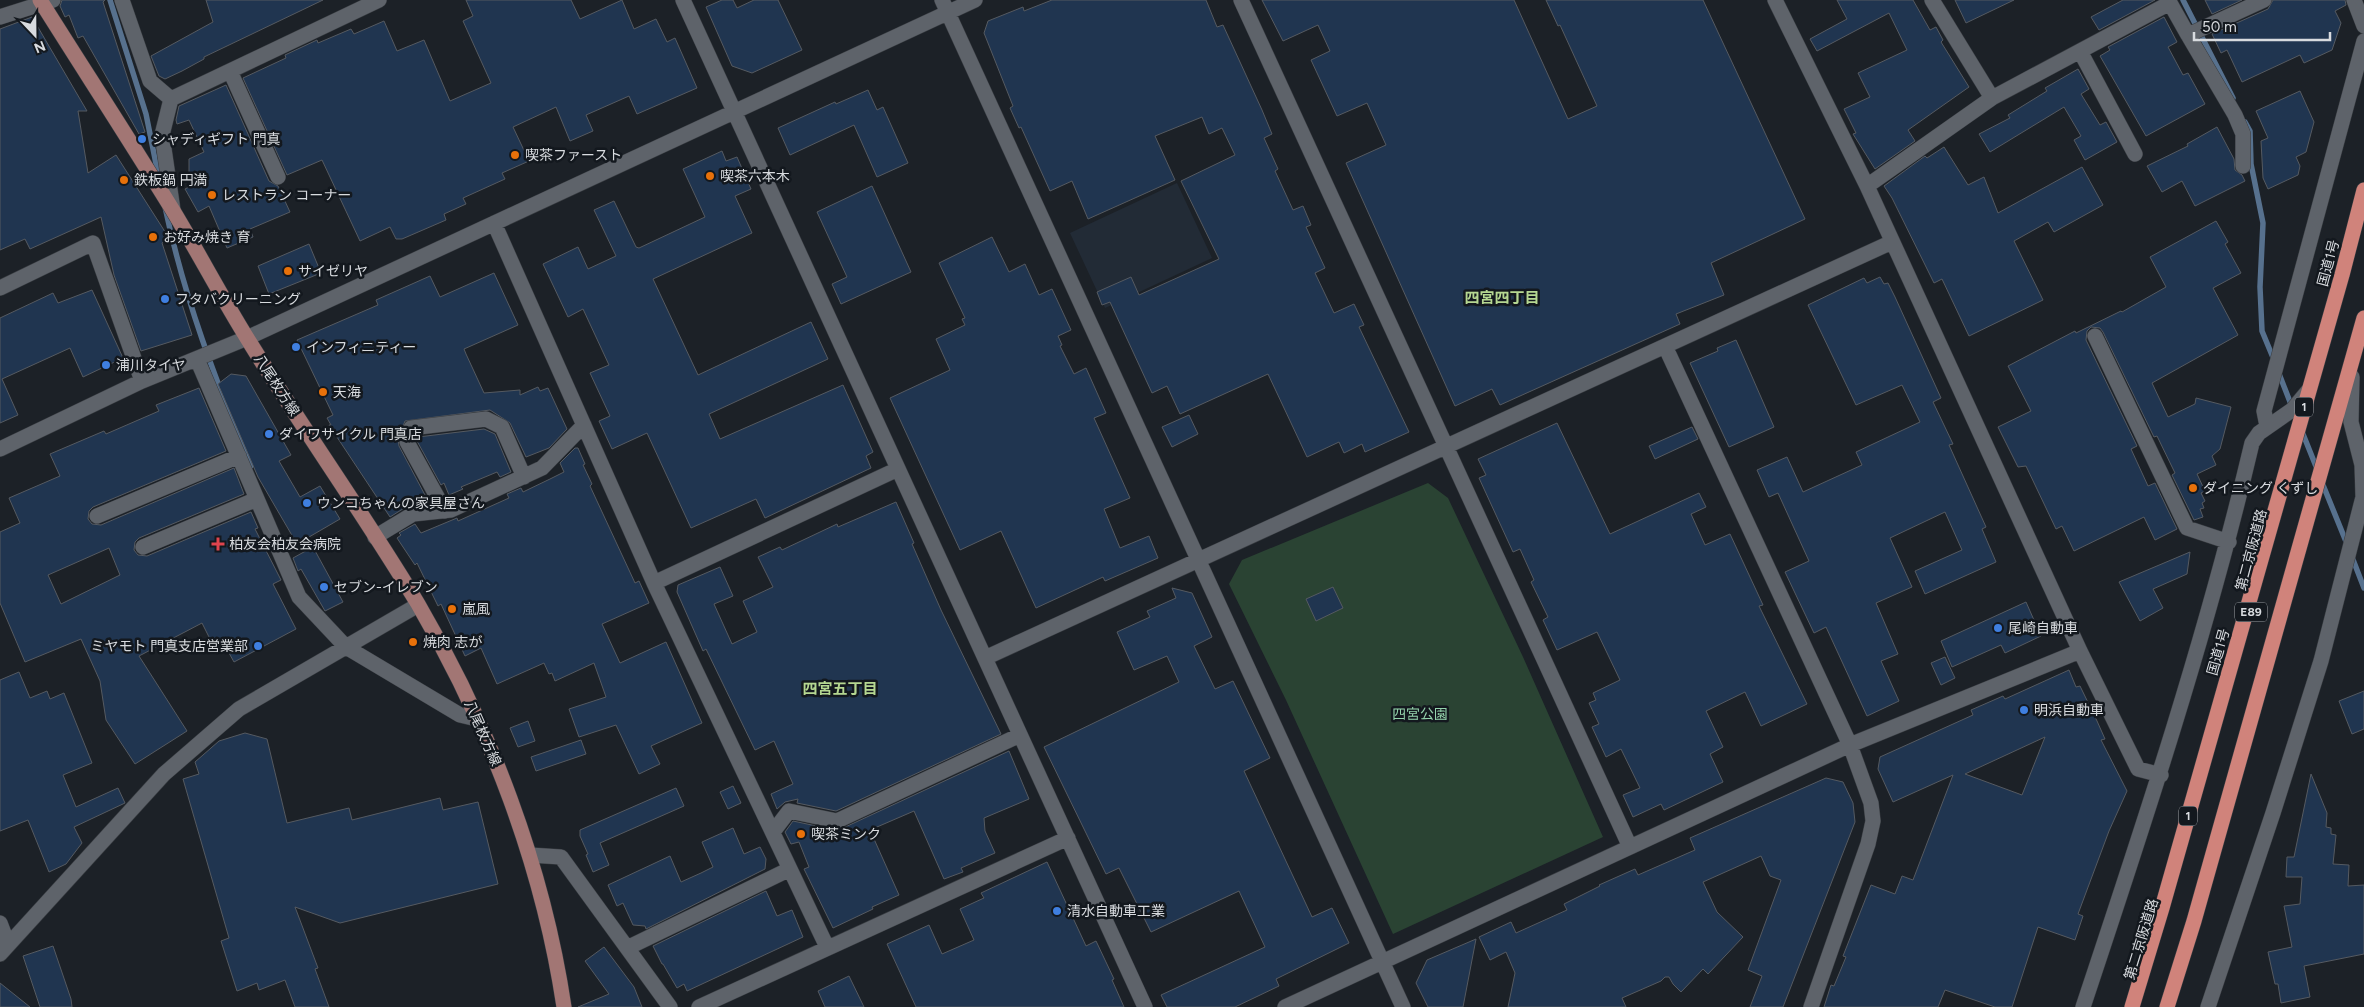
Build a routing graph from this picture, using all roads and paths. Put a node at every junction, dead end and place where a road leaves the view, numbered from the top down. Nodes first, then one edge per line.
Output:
1 (122, 0) edge
2 (380, 0) edge
3 (683, 0) edge
4 (975, 0) edge
5 (1241, 0) edge
6 (1775, 0) edge
7 (1932, 0) edge
8 (2264, 0) edge
9 (2354, 0) edge
10 (46, 1) edge
11 (944, 6) edge
12 (0, 17) edge
13 (2364, 26) edge
14 (2188, 35) junction
15 (2364, 41) edge
16 (2080, 51) junction
17 (230, 70) junction
18 (1992, 98) junction
19 (170, 99) junction
20 (734, 111) junction
21 (2135, 154) dead end
22 (2243, 166) dead end
23 (278, 177) dead end
24 (1867, 186) junction
25 (2364, 190) edge
26 (173, 210) junction
27 (2364, 217) edge
28 (494, 223) junction
29 (1892, 242) junction
30 (0, 288) edge
31 (2364, 318) edge
32 (2364, 334) edge
33 (2095, 336) dead end
34 (247, 338) junction
35 (1665, 346) junction
36 (197, 358) junction
37 (2352, 377) junction
38 (142, 382) junction
39 (2308, 391) junction
40 (584, 425) junction
41 (2267, 426) junction
42 (1447, 445) junction
43 (0, 449) edge
44 (239, 456) junction
45 (898, 470) junction
46 (524, 477) junction
47 (257, 499) junction
48 (445, 511) junction
49 (97, 516) dead end
50 (375, 537) junction
51 (2229, 542) junction
52 (142, 547) dead end
53 (1198, 560) junction
54 (654, 583) junction
55 (418, 605) junction
56 (346, 647) junction
57 (2080, 651) junction
58 (985, 658) junction
59 (476, 719) junction
60 (1020, 735) junction
61 (1850, 745) junction
62 (2160, 775) junction
63 (773, 832) junction
64 (1068, 838) junction
65 (1630, 847) junction
66 (530, 855) junction
67 (790, 869) junction
68 (0, 923) edge
69 (827, 947) junction
70 (627, 948) junction
71 (4, 949) edge
72 (1383, 962) junction
73 (564, 1007) edge
74 (670, 1007) edge
75 (699, 1007) edge
76 (1145, 1007) edge
77 (1285, 1007) edge
78 (1403, 1007) edge
79 (1811, 1007) edge
80 (2083, 1007) edge
81 (2132, 1007) edge
82 (2137, 1007) edge
83 (2167, 1007) edge
84 (2172, 1007) edge
85 (2208, 1007) edge

1 - 19 street
2 - 17 street
3 - 20 street
4 - 11 street
5 - 42 street
6 - 24 street
7 - 18 street
8 - 14 street
9 - 13 street
10 - 12 street
10 - 26 main road, 八尾枚方線
11 - 20 street
11 - 53 street
14 - 16 street
14 - 22 street
15 - 41 street
16 - 18 street
16 - 21 street
17 - 19 street
17 - 23 street
18 - 24 street
19 - 26 street
20 - 28 street
20 - 45 street
24 - 29 street
25 - 39 highway, 国道1号 / 1
26 - 34 main road, 八尾枚方線
27 - 82 highway, 第二京阪道路 / E89
28 - 34 street
28 - 40 street
29 - 35 street
29 - 57 street
30 - 38 street
31 - 83 highway, E89
32 - 37 highway
33 - 51 street
34 - 36 street
34 - 50 main road, 八尾枚方線
35 - 42 street
35 - 61 street
36 - 38 street
36 - 44 street
37 - 84 highway
37 - 85 street
38 - 43 street
39 - 41 street
39 - 81 highway, 国道1号 / 1
40 - 46 street
40 - 54 street
41 - 51 street
42 - 53 street
42 - 65 street
44 - 47 street
44 - 49 street
45 - 54 street
45 - 58 street
46 - 48 street
46 - 48 street
47 - 52 street
47 - 56 street
48 - 50 street
50 - 55 main road, 八尾枚方線
51 - 62 street
53 - 58 street
53 - 72 street
54 - 63 street
55 - 56 street
55 - 59 main road, 八尾枚方線
56 - 59 street
56 - 71 street
57 - 61 street
57 - 62 street
58 - 60 street
59 - 66 main road, 八尾枚方線
60 - 63 street
60 - 64 street
61 - 65 street
61 - 79 street
62 - 80 street
63 - 67 street
64 - 69 street
64 - 76 street
65 - 72 street
66 - 70 street
66 - 73 main road, 八尾枚方線
67 - 69 street
67 - 70 street
68 - 71 street
69 - 75 street
70 - 74 street
72 - 77 street
72 - 78 street

